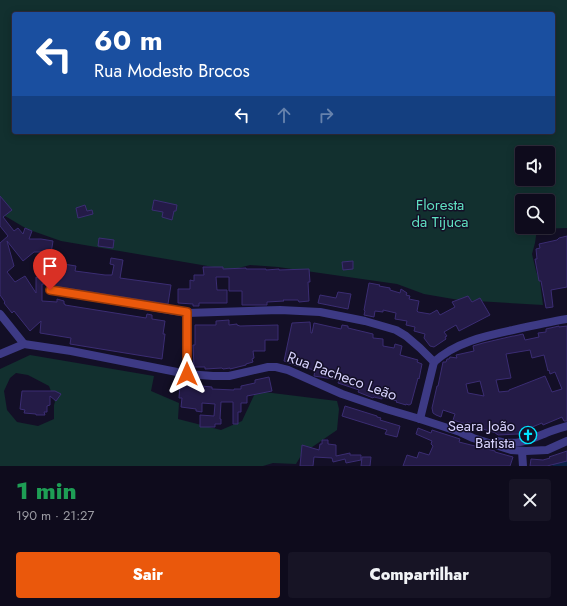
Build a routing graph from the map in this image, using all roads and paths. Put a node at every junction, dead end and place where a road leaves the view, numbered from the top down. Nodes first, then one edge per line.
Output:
1 (50, 290) dead end
2 (187, 312) junction
3 (0, 314) edge
4 (567, 319) edge
5 (24, 344) junction
6 (0, 354) edge
7 (434, 362) junction
8 (187, 374) junction
9 (420, 419) junction
10 (567, 426) edge
11 (460, 432) junction
12 (548, 432) junction
13 (531, 440) junction
14 (567, 441) edge
15 (556, 447) junction
16 (524, 451) junction
17 (523, 466) edge

1 - 2 street
2 - 7 street
2 - 8 street
3 - 5 street
4 - 7 street
5 - 6 street
5 - 8 street, Rua Pacheco Leão
7 - 9 street
8 - 9 street, Rua Pacheco Leão
9 - 11 street, Rua Pacheco Leão
10 - 12 street, Rua Pacheco Leão
11 - 13 street, Rua Pacheco Leão
11 - 16 street, Rua Pacheco Leão
12 - 13 street, Rua Pacheco Leão
12 - 15 street
13 - 16 street
14 - 15 street, Rua Pacheco Leão
15 - 16 street, Rua Pacheco Leão
16 - 17 street

